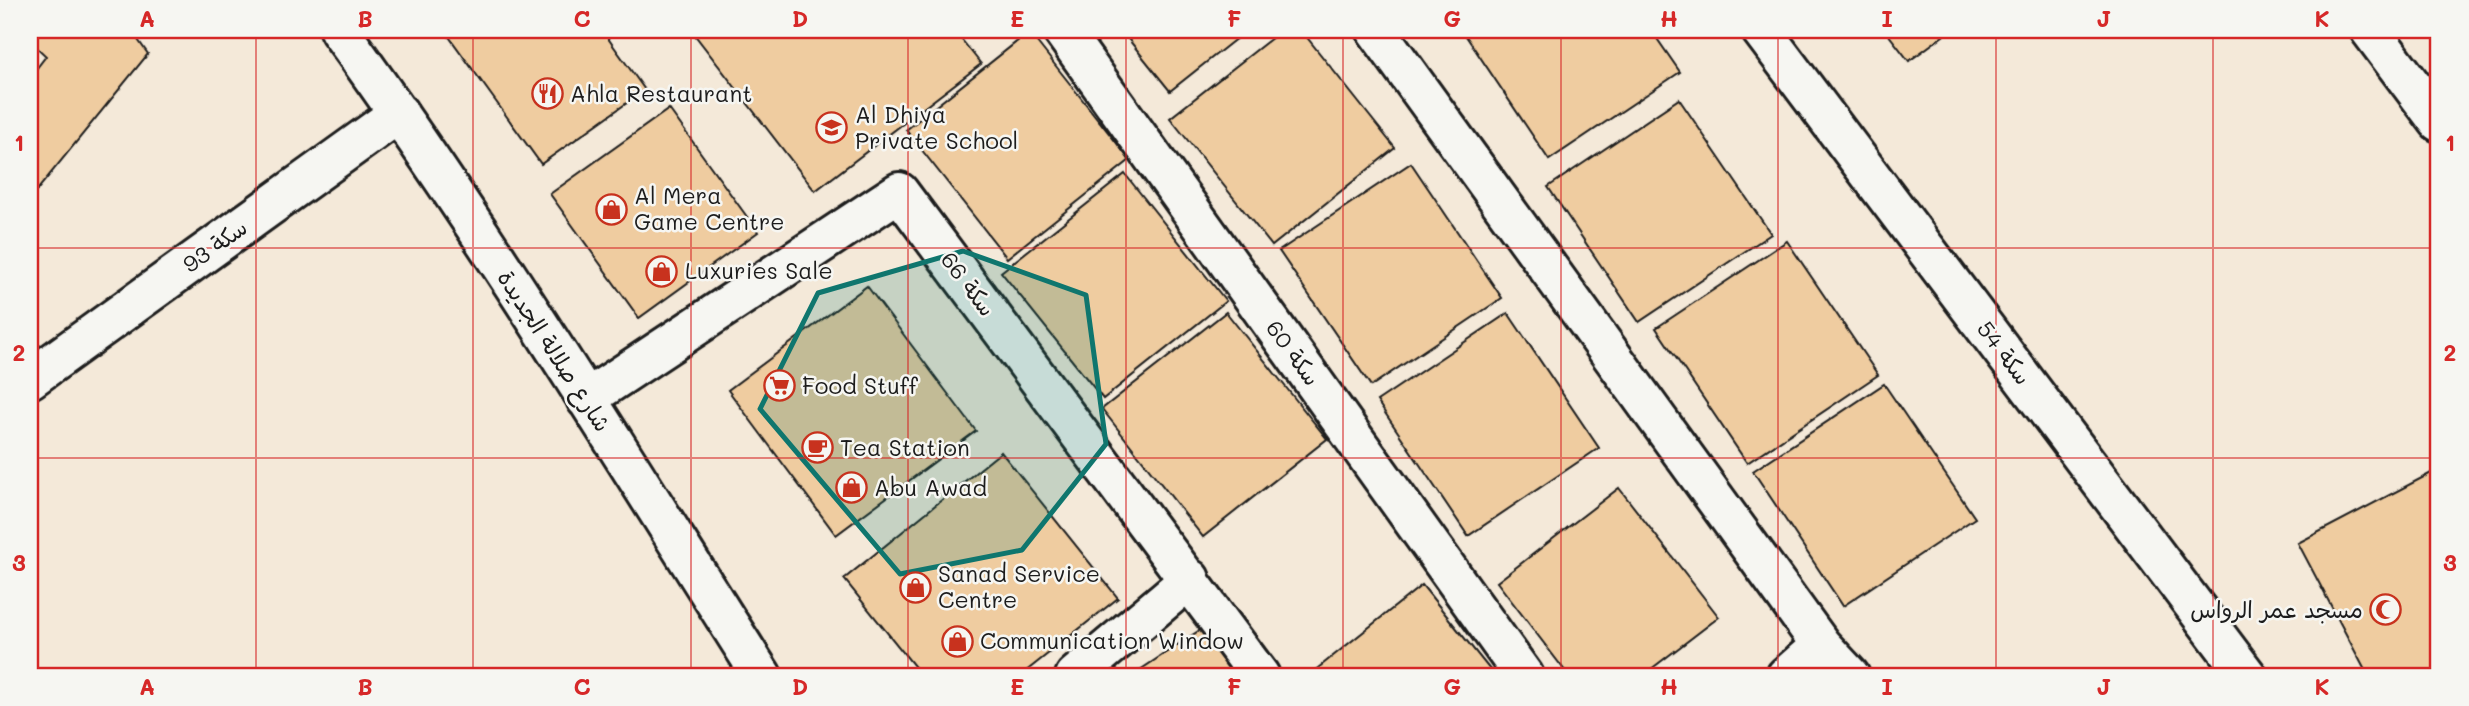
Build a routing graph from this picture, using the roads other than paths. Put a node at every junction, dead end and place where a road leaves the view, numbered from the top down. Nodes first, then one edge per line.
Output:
1 (339, 30) edge
2 (1062, 30) edge
3 (1376, 30) edge
4 (1761, 30) edge
5 (2371, 30) edge
6 (400, 113) junction
7 (2439, 122) edge
8 (30, 379) edge
9 (586, 399) junction
10 (1190, 579) junction
11 (1821, 645) junction
12 (762, 676) edge
13 (1075, 676) edge
14 (1260, 676) edge
15 (1524, 676) edge
16 (1786, 676) edge
17 (1850, 676) edge
18 (2247, 676) edge

1 - 6 street, شارع صلالة الجديدة
2 - 15 street, سكة 60
3 - 11 street
4 - 18 street, سكة 54
5 - 7 street
6 - 8 street, سكة 93
6 - 9 street, شارع صلالة الجديدة
9 - 10 street, سكة 66
9 - 12 street, شارع صلالة الجديدة
10 - 13 street
10 - 14 street, سكة 66
11 - 16 street
11 - 17 street

